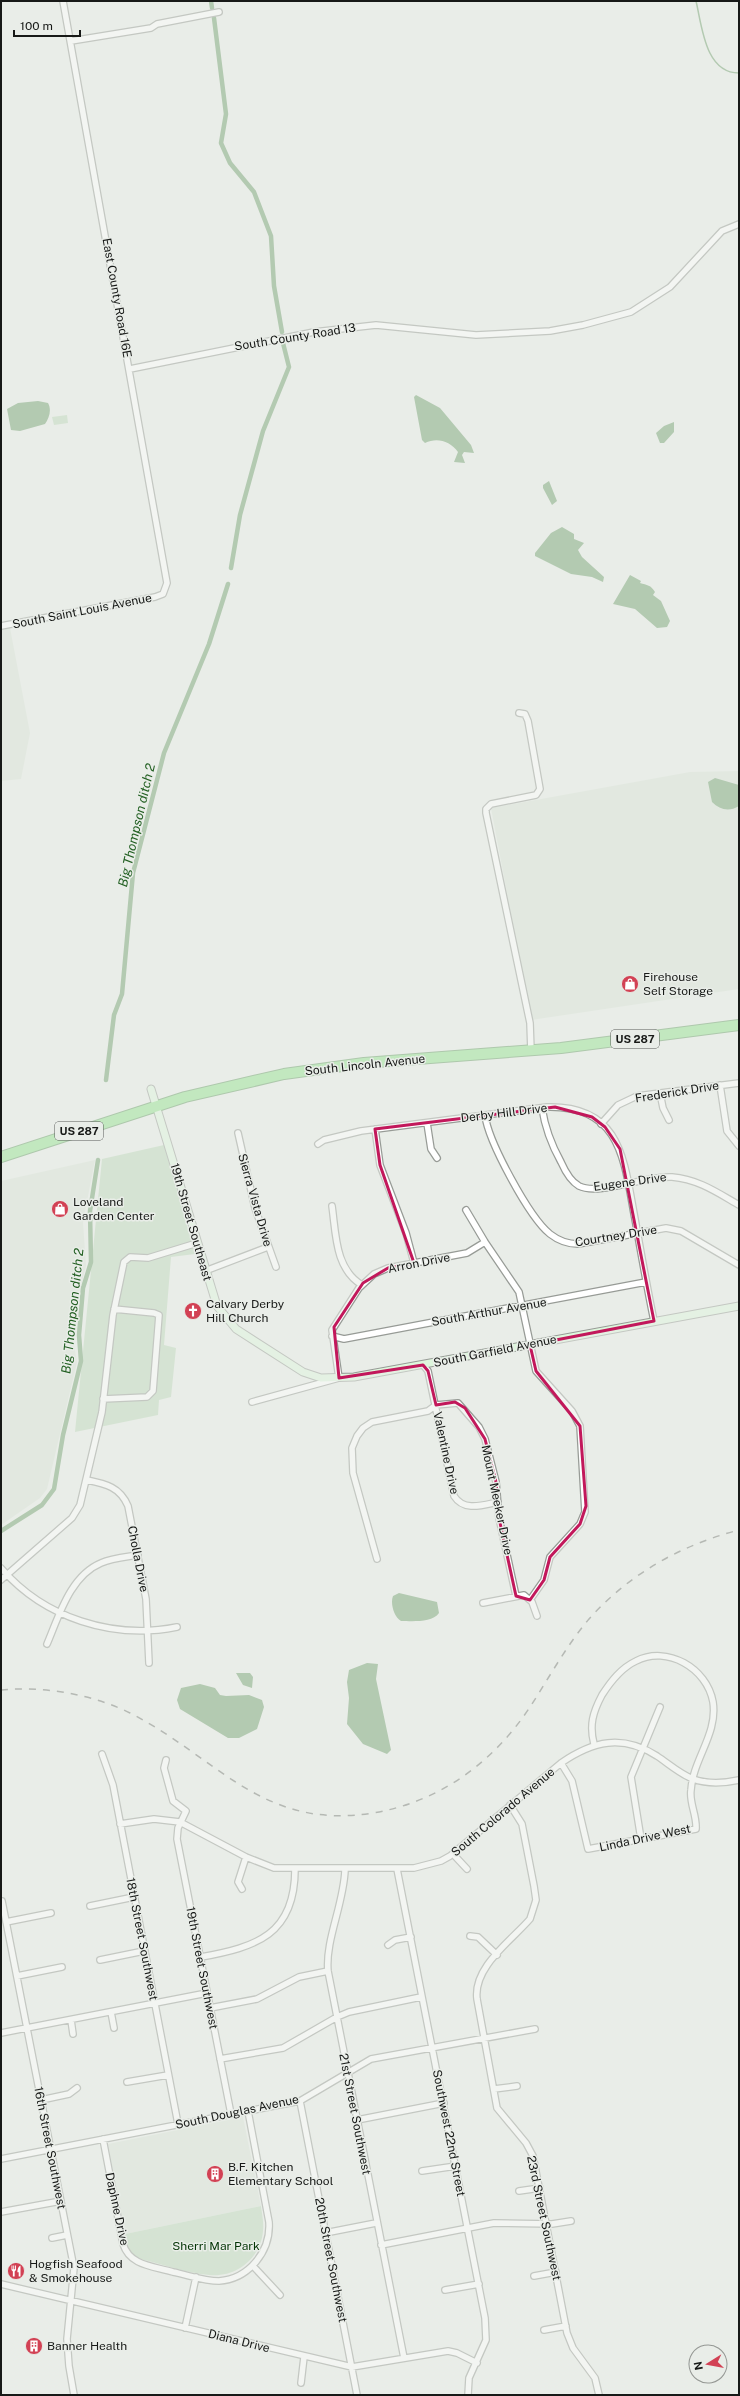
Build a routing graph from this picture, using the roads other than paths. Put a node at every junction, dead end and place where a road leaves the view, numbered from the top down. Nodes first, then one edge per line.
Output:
1 (63, 1) edge
2 (219, 12) dead end
3 (71, 41) junction
4 (739, 224) edge
5 (130, 369) junction
6 (163, 594) joint
7 (1, 626) edge
8 (519, 713) dead end
9 (739, 1025) edge
10 (531, 1050) junction
11 (739, 1082) edge
12 (720, 1085) junction
13 (151, 1089) dead end
14 (660, 1093) junction
15 (156, 1106) junction
16 (542, 1108) junction
17 (485, 1115) junction
18 (669, 1120) dead end
19 (427, 1123) junction
20 (601, 1124) junction
21 (375, 1129) junction
22 (238, 1133) dead end
23 (318, 1144) dead end
24 (739, 1146) edge
25 (1, 1156) edge
26 (437, 1158) dead end
27 (628, 1182) junction
28 (739, 1205) edge
29 (332, 1206) dead end
30 (466, 1210) dead end
31 (638, 1232) junction
32 (484, 1242) junction
33 (197, 1243) junction
34 (268, 1247) junction
35 (414, 1263) junction
36 (739, 1265) edge
37 (276, 1267) dead end
38 (205, 1271) junction
39 (646, 1282) junction
40 (362, 1284) junction
41 (522, 1306) junction
42 (739, 1306) edge
43 (114, 1309) junction
44 (654, 1321) junction
45 (332, 1336) junction
46 (530, 1345) junction
47 (423, 1364) junction
48 (339, 1378) junction
49 (104, 1399) junction
50 (252, 1402) dead end
51 (436, 1405) junction
52 (87, 1480) junction
53 (498, 1502) junction
54 (138, 1555) junction
55 (377, 1560) dead end
56 (1, 1568) edge
57 (7, 1575) junction
58 (1, 1580) edge
59 (516, 1596) junction
60 (530, 1600) junction
61 (483, 1603) dead end
62 (61, 1613) junction
63 (537, 1616) dead end
64 (177, 1627) dead end
65 (148, 1631) junction
66 (47, 1644) dead end
67 (149, 1663) dead end
68 (660, 1707) dead end
69 (594, 1744) junction
70 (642, 1748) junction
71 (102, 1754) dead end
72 (166, 1760) dead end
73 (561, 1763) junction
74 (693, 1779) junction
75 (739, 1780) edge
76 (510, 1805) junction
77 (180, 1822) junction
78 (120, 1824) junction
79 (641, 1839) junction
80 (453, 1854) junction
81 (246, 1857) junction
82 (295, 1869) junction
83 (397, 1869) junction
84 (467, 1869) dead end
85 (345, 1870) junction
86 (242, 1889) dead end
87 (134, 1897) junction
88 (2, 1902) dead end
89 (90, 1906) dead end
90 (51, 1913) dead end
91 (6, 1922) junction
92 (470, 1936) dead end
93 (411, 1937) junction
94 (388, 1945) dead end
95 (144, 1951) junction
96 (497, 1955) junction
97 (200, 1956) junction
98 (100, 1960) dead end
99 (62, 1967) dead end
100 (328, 1971) junction
101 (17, 1976) junction
102 (207, 1993) junction
103 (422, 1997) junction
104 (154, 2004) junction
105 (210, 2008) junction
106 (111, 2012) junction
107 (337, 2017) junction
108 (71, 2020) junction
109 (27, 2028) junction
110 (114, 2028) dead end
111 (535, 2029) dead end
112 (1, 2034) edge
113 (73, 2034) dead end
114 (484, 2037) junction
115 (432, 2048) junction
116 (220, 2059) junction
117 (347, 2072) junction
118 (168, 2075) junction
119 (127, 2082) dead end
120 (517, 2086) dead end
121 (77, 2088) dead end
122 (494, 2089) junction
123 (41, 2100) junction
124 (300, 2101) junction
125 (444, 2103) junction
126 (248, 2110) junction
127 (231, 2114) junction
128 (357, 2120) junction
129 (178, 2124) junction
130 (103, 2140) junction
131 (51, 2149) junction
132 (1, 2159) edge
133 (456, 2166) junction
134 (422, 2171) dead end
135 (540, 2188) junction
136 (519, 2191) dead end
137 (61, 2200) junction
138 (1, 2212) edge
139 (571, 2222) dead end
140 (376, 2223) junction
141 (546, 2224) junction
142 (467, 2228) junction
143 (325, 2233) junction
144 (67, 2235) junction
145 (52, 2238) dead end
146 (381, 2245) junction
147 (253, 2266) junction
148 (556, 2272) junction
149 (534, 2276) dead end
150 (196, 2277) junction
151 (1, 2284) edge
152 (479, 2284) junction
153 (445, 2290) dead end
154 (280, 2295) dead end
155 (71, 2301) junction
156 (566, 2326) junction
157 (185, 2328) junction
158 (544, 2330) dead end
159 (304, 2357) junction
160 (404, 2358) junction
161 (477, 2363) junction
162 (352, 2367) junction
163 (301, 2383) dead end
164 (74, 2395) edge
165 (357, 2395) edge
166 (468, 2395) edge
167 (599, 2395) edge

1 - 3 street, East County Road 16E
2 - 3 street
3 - 5 street, East County Road 16E
4 - 5 street, South County Road 13
5 - 6 street, East County Road 16E
6 - 7 street, South Saint Louis Avenue
8 - 10 street
9 - 10 highway, South Lincoln Avenue / US 287
10 - 15 highway, South Lincoln Avenue / US 287
11 - 12 street, Frederick Drive
12 - 14 street, Frederick Drive
12 - 24 street
13 - 15 street, 19th Street Southeast
14 - 18 street
14 - 20 street, Frederick Drive
15 - 25 highway, South Lincoln Avenue / US 287
15 - 33 street, 19th Street Southeast
16 - 17 street, Derby Hill Drive
16 - 20 street, Derby Hill Drive
16 - 27 street, Eugene Drive
17 - 19 street, Derby Hill Drive
17 - 31 street, Courtney Drive
19 - 21 street, Derby Hill Drive
19 - 26 street
20 - 27 street, Derby Hill Drive
21 - 23 street, Derby Hill Drive
21 - 35 street
22 - 34 street, Sierra Vista Drive
27 - 28 street, Eugene Drive
27 - 31 street, Derby Hill Drive
29 - 40 street
30 - 32 street
31 - 36 street, Courtney Drive
31 - 39 street, Derby Hill Drive
32 - 35 street, Arron Drive
32 - 41 street
33 - 38 street, 19th Street Southeast
33 - 43 street
34 - 37 street, Sierra Vista Drive
34 - 38 street
35 - 40 street, Arron Drive
38 - 48 street, 19th Street Southeast
39 - 41 street, South Arthur Avenue
39 - 44 street, Derby Hill Drive
40 - 45 street, Arron Drive
41 - 45 street, South Arthur Avenue
41 - 46 street
42 - 44 street, South Garfield Avenue
43 - 49 street
43 - 49 street
44 - 46 street, South Garfield Avenue
45 - 48 street
46 - 47 street, South Garfield Avenue
46 - 60 street
47 - 48 street, South Garfield Avenue
47 - 51 street, Valentine Drive
48 - 50 street, South Garfield Avenue
49 - 52 street
51 - 53 street, Mount Meeker Drive
51 - 53 street, Valentine Drive
51 - 55 street, Mount Meeker Drive
52 - 54 street, Cholla Drive
52 - 57 street
53 - 59 street, Mount Meeker Drive
54 - 62 street
54 - 65 street, Cholla Drive
56 - 57 street
57 - 58 street
57 - 62 street
59 - 60 street
59 - 61 street
60 - 63 street
62 - 65 street
62 - 66 street
64 - 65 street
65 - 67 street, Cholla Drive
68 - 70 street
69 - 70 street, South Colorado Avenue
69 - 73 street, South Colorado Avenue
69 - 74 street
70 - 74 street, South Colorado Avenue
70 - 79 street
71 - 78 street, 18th Street Southwest
72 - 77 street, 19th Street Southwest
73 - 76 street, South Colorado Avenue
73 - 79 street, Linda Drive West
74 - 75 street, South Colorado Avenue
74 - 79 street, Linda Drive West
76 - 80 street, South Colorado Avenue
76 - 96 street, 23rd Street Southwest
77 - 78 street, South Colorado Avenue
77 - 81 street, South Colorado Avenue
77 - 97 street, 19th Street Southwest
78 - 87 street, 18th Street Southwest
80 - 83 street, South Colorado Avenue
80 - 84 street
81 - 82 street, South Colorado Avenue
81 - 86 street
82 - 85 street, South Colorado Avenue
82 - 97 street
83 - 85 street, South Colorado Avenue
83 - 93 street, Southwest 22nd Street
85 - 100 street, 21st Street Southwest
87 - 89 street
87 - 95 street, 18th Street Southwest
88 - 91 street, 16th Street Southwest
90 - 91 street
91 - 101 street, 16th Street Southwest
92 - 96 street
93 - 94 street
93 - 103 street, Southwest 22nd Street
95 - 98 street
95 - 104 street, 18th Street Southwest
96 - 114 street, 23rd Street Southwest
97 - 102 street, 19th Street Southwest
99 - 101 street
100 - 105 street
100 - 107 street, 21st Street Southwest
101 - 109 street, 16th Street Southwest
102 - 104 street
102 - 105 street, 19th Street Southwest
103 - 107 street
103 - 115 street, Southwest 22nd Street
104 - 106 street
104 - 118 street, 18th Street Southwest
105 - 116 street, 19th Street Southwest
106 - 108 street
106 - 110 street
107 - 116 street
107 - 117 street, 21st Street Southwest
108 - 109 street
108 - 113 street
109 - 112 street
109 - 123 street, 16th Street Southwest
111 - 114 street, South Douglas Avenue
114 - 115 street, South Douglas Avenue
114 - 122 street, 23rd Street Southwest
115 - 117 street, South Douglas Avenue
115 - 125 street, Southwest 22nd Street
116 - 127 street, 19th Street Southwest
117 - 124 street, South Douglas Avenue
117 - 128 street, 21st Street Southwest
118 - 119 street
118 - 129 street, 18th Street Southwest
120 - 122 street
121 - 123 street
122 - 135 street, 23rd Street Southwest
123 - 131 street, 16th Street Southwest
124 - 126 street, South Douglas Avenue
124 - 143 street, 20th Street Southwest
125 - 128 street
125 - 133 street, Southwest 22nd Street
126 - 127 street, South Douglas Avenue
126 - 147 street
127 - 129 street, South Douglas Avenue
128 - 140 street, 21st Street Southwest
129 - 130 street, South Douglas Avenue
130 - 131 street, South Douglas Avenue
130 - 150 street, Daphne Drive
131 - 132 street, South Douglas Avenue
131 - 137 street, 16th Street Southwest
133 - 134 street
133 - 142 street, Southwest 22nd Street
135 - 136 street
135 - 141 street, 23rd Street Southwest
137 - 138 street
137 - 144 street, 16th Street Southwest
139 - 141 street
140 - 143 street
140 - 146 street, 21st Street Southwest
141 - 142 street
141 - 148 street, 23rd Street Southwest
142 - 146 street
142 - 152 street, Southwest 22nd Street
143 - 162 street, 20th Street Southwest
144 - 145 street
144 - 155 street, 16th Street Southwest
146 - 160 street, 21st Street Southwest
147 - 150 street, Daphne Drive
147 - 154 street
148 - 149 street
148 - 156 street, 23rd Street Southwest
150 - 157 street
151 - 155 street, Diana Drive
152 - 153 street
152 - 161 street, Southwest 22nd Street
155 - 157 street, Diana Drive
155 - 164 street, 16th Street Southwest
156 - 158 street
156 - 167 street, 23rd Street Southwest
157 - 159 street, Diana Drive
159 - 162 street, Diana Drive
159 - 163 street
160 - 161 street, Diana Drive
160 - 162 street, Diana Drive
161 - 166 street, Southwest 22nd Street
162 - 165 street, 20th Street Southwest

